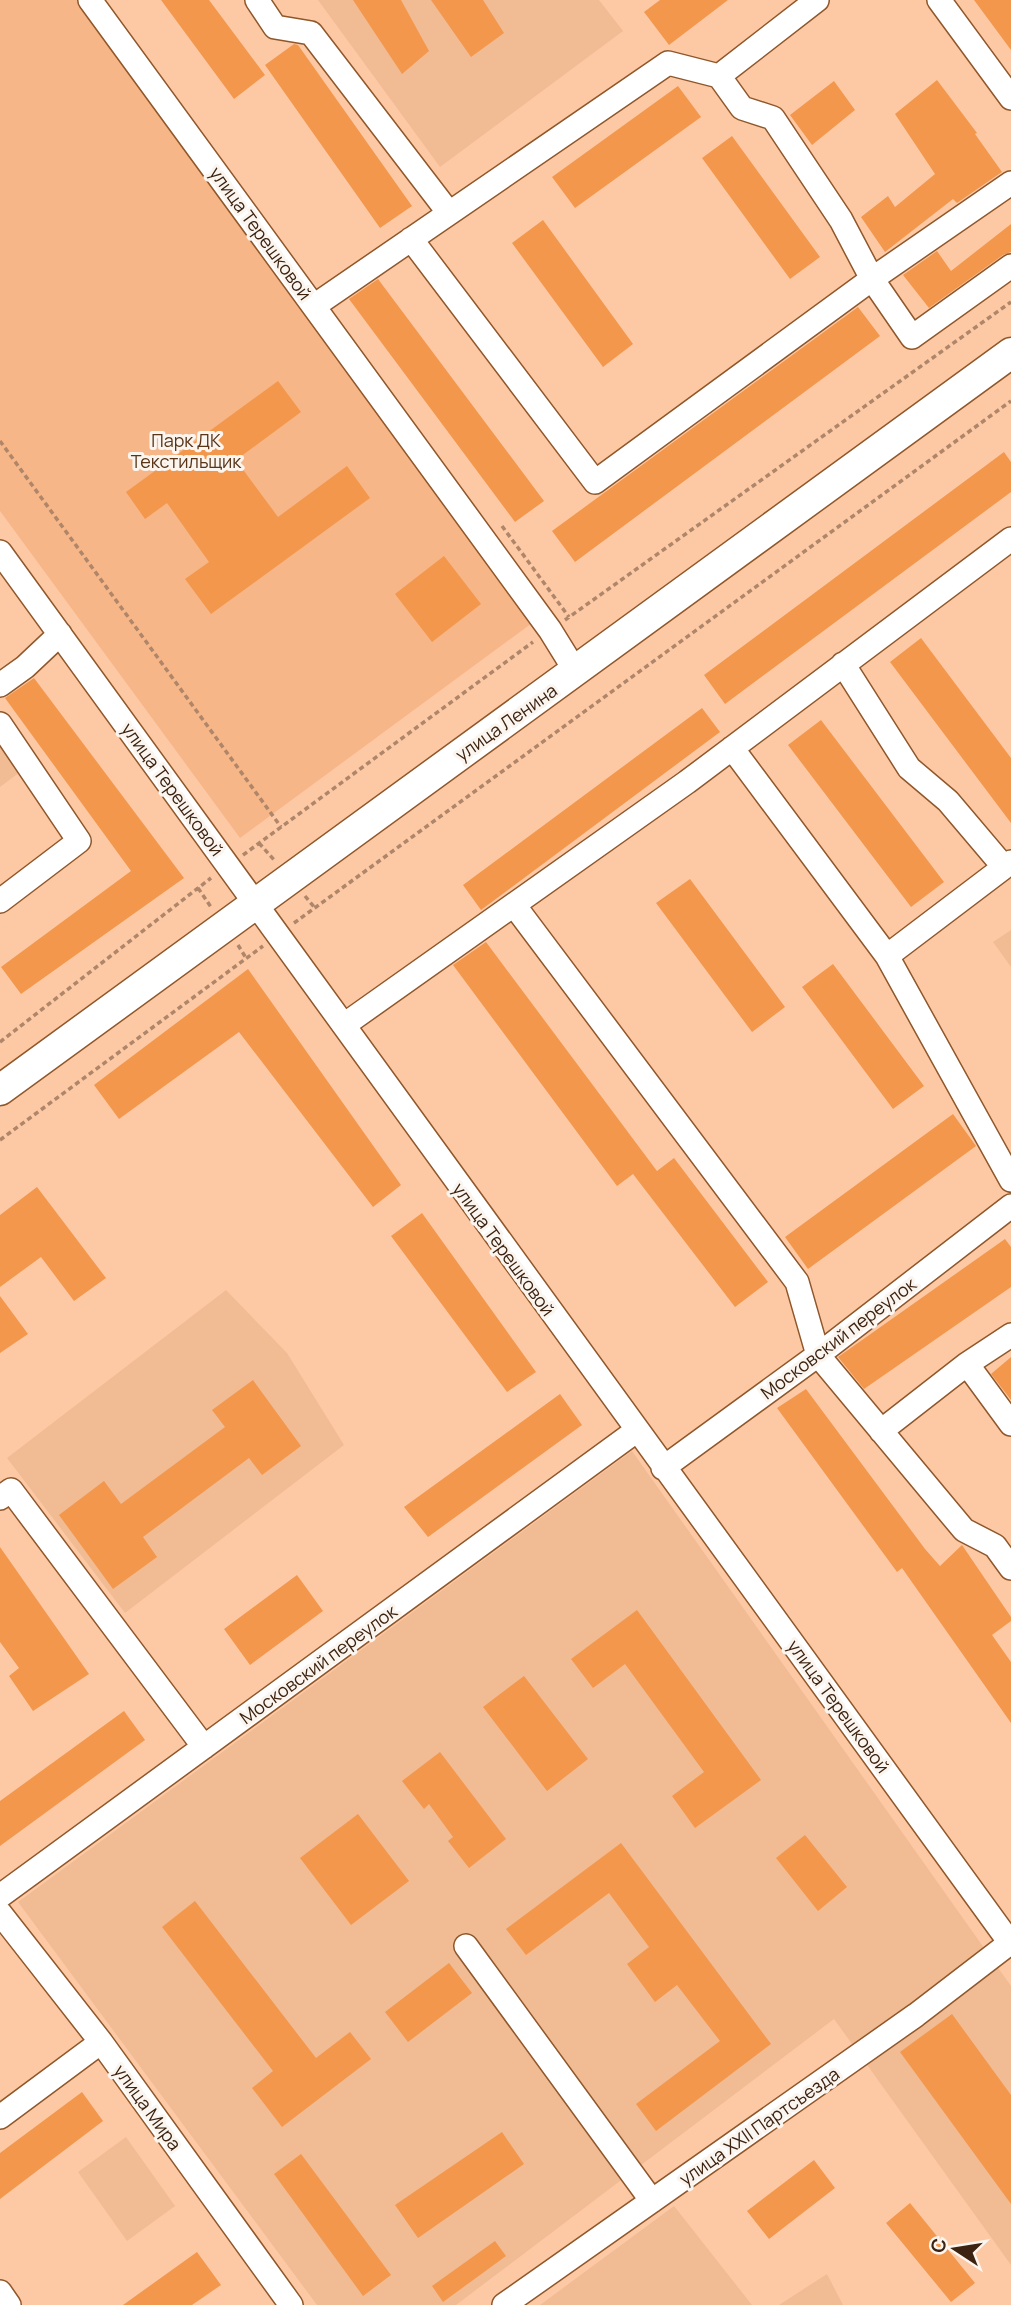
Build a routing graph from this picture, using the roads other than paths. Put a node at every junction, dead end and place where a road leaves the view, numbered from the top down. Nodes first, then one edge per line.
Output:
1 (90, 0) edge
2 (257, 0) edge
3 (817, 0) edge
4 (939, 0) edge
5 (719, 76) junction
6 (1011, 98) edge
7 (1011, 183) edge
8 (449, 213) junction
9 (411, 239) junction
10 (1011, 266) edge
11 (872, 279) junction
12 (314, 306) junction
13 (1011, 353) edge
14 (1011, 539) edge
15 (0, 552) edge
16 (60, 634) junction
17 (844, 664) junction
18 (576, 672) junction
19 (0, 685) edge
20 (0, 724) edge
21 (732, 748) junction
22 (1008, 865) edge
23 (0, 901) edge
24 (256, 902) junction
25 (514, 905) junction
26 (887, 956) junction
27 (344, 1025) junction
28 (0, 1090) edge
29 (1011, 1180) edge
30 (1011, 1206) edge
31 (1011, 1335) edge
32 (818, 1355) junction
33 (967, 1364) junction
34 (1011, 1424) edge
35 (636, 1431) junction
36 (881, 1431) junction
37 (663, 1468) junction
38 (0, 1498) edge
39 (1011, 1568) edge
40 (204, 1747) junction
41 (0, 1896) edge
42 (0, 1913) edge
43 (1011, 1943) edge
44 (466, 1945) dead end
45 (101, 2042) junction
46 (0, 2117) edge
47 (652, 2201) junction
48 (0, 2292) edge
49 (9, 2305) edge
50 (291, 2305) edge
51 (504, 2305) edge

1 - 12 street, улица Терешковой
2 - 8 street
3 - 5 street
4 - 6 street
5 - 8 street
5 - 11 street
7 - 11 street
8 - 9 street
9 - 11 street
9 - 12 street
10 - 11 street
12 - 18 street, улица Терешковой
13 - 18 main road, улица Ленина
14 - 17 street
15 - 16 street, улица Терешковой
16 - 19 street
16 - 24 street, улица Терешковой
17 - 21 street
17 - 22 street
18 - 24 main road, улица Ленина
20 - 23 street
21 - 25 street
21 - 26 street
22 - 26 street
24 - 27 street, улица Терешковой
24 - 28 main road, улица Ленина
25 - 27 street
25 - 32 street
26 - 29 street
27 - 35 street, улица Терешковой
30 - 32 street, Московский переулок
31 - 33 street
32 - 36 street
32 - 37 street, Московский переулок
33 - 34 street
33 - 36 street
35 - 37 street, улица Терешковой
35 - 40 street, Московский переулок
36 - 39 street
37 - 43 street, улица Терешковой
38 - 40 street
40 - 41 street, Московский переулок
42 - 45 street, улица Мира
43 - 47 street, улица XXII Партсъезда
44 - 47 street
45 - 46 street
45 - 50 street, улица Мира
47 - 51 street, улица XXII Партсъезда
48 - 49 street

